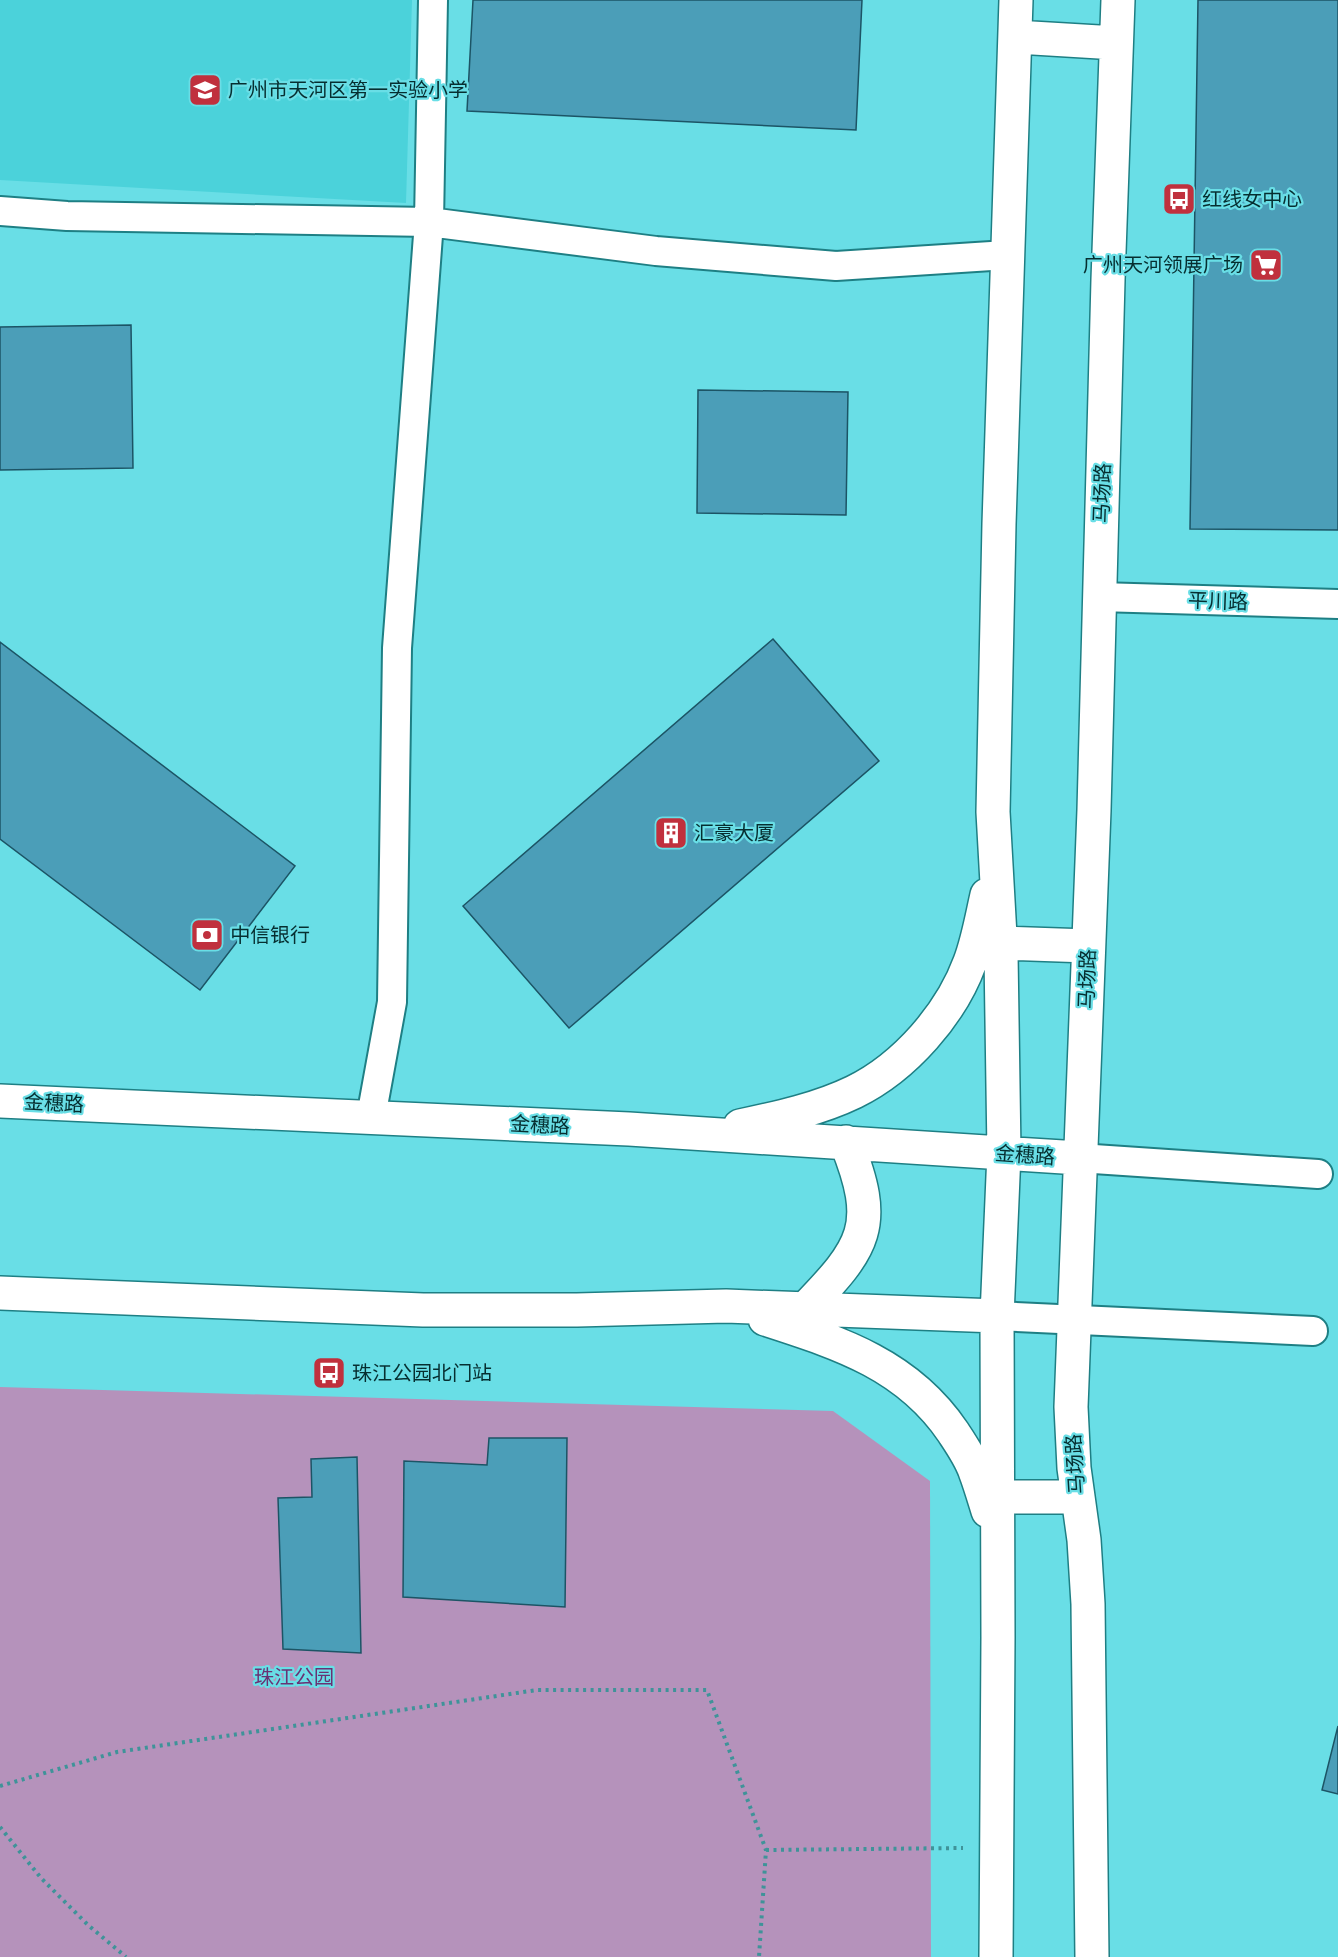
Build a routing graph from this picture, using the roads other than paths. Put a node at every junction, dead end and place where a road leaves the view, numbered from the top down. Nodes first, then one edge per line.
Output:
1 (433, 0) edge
2 (1016, 0) edge
3 (1118, 0) edge
4 (1015, 37) junction
5 (1116, 43) junction
6 (0, 211) edge
7 (429, 222) junction
8 (1007, 255) junction
9 (1099, 597) junction
10 (1338, 604) edge
11 (996, 862) junction
12 (1000, 943) junction
13 (1088, 946) junction
14 (0, 1101) edge
15 (371, 1117) junction
16 (709, 1133) junction
17 (846, 1142) junction
18 (1004, 1153) junction
19 (1079, 1158) junction
20 (1318, 1174) dead end
21 (0, 1293) edge
22 (726, 1306) junction
23 (805, 1309) junction
24 (997, 1316) junction
25 (1074, 1321) junction
26 (1313, 1331) dead end
27 (998, 1497) junction
28 (1077, 1497) junction
29 (998, 1543) junction
30 (996, 1957) edge
31 (1092, 1957) edge

1 - 7 street
2 - 4 main road
3 - 5 main road, 马场路
4 - 5 main road
4 - 8 main road
5 - 9 main road, 马场路
6 - 7 street
7 - 8 street
7 - 15 street
8 - 11 main road
9 - 10 street, 平川路
9 - 13 main road, 马场路
11 - 12 main road
11 - 16 main road
12 - 13 main road
12 - 18 main road
13 - 19 main road, 马场路
14 - 15 main road, 金穗路
15 - 16 main road, 金穗路
16 - 17 main road, 金穗路
17 - 18 main road, 金穗路
17 - 23 main road
18 - 19 main road, 金穗路
18 - 24 main road
19 - 20 street
19 - 25 main road, 马场路
21 - 22 main road
22 - 23 main road
22 - 29 main road
23 - 24 main road
24 - 25 street
24 - 27 main road
25 - 26 street
25 - 28 main road, 马场路
27 - 28 main road
27 - 29 main road
28 - 31 main road, 马场路
29 - 30 main road

